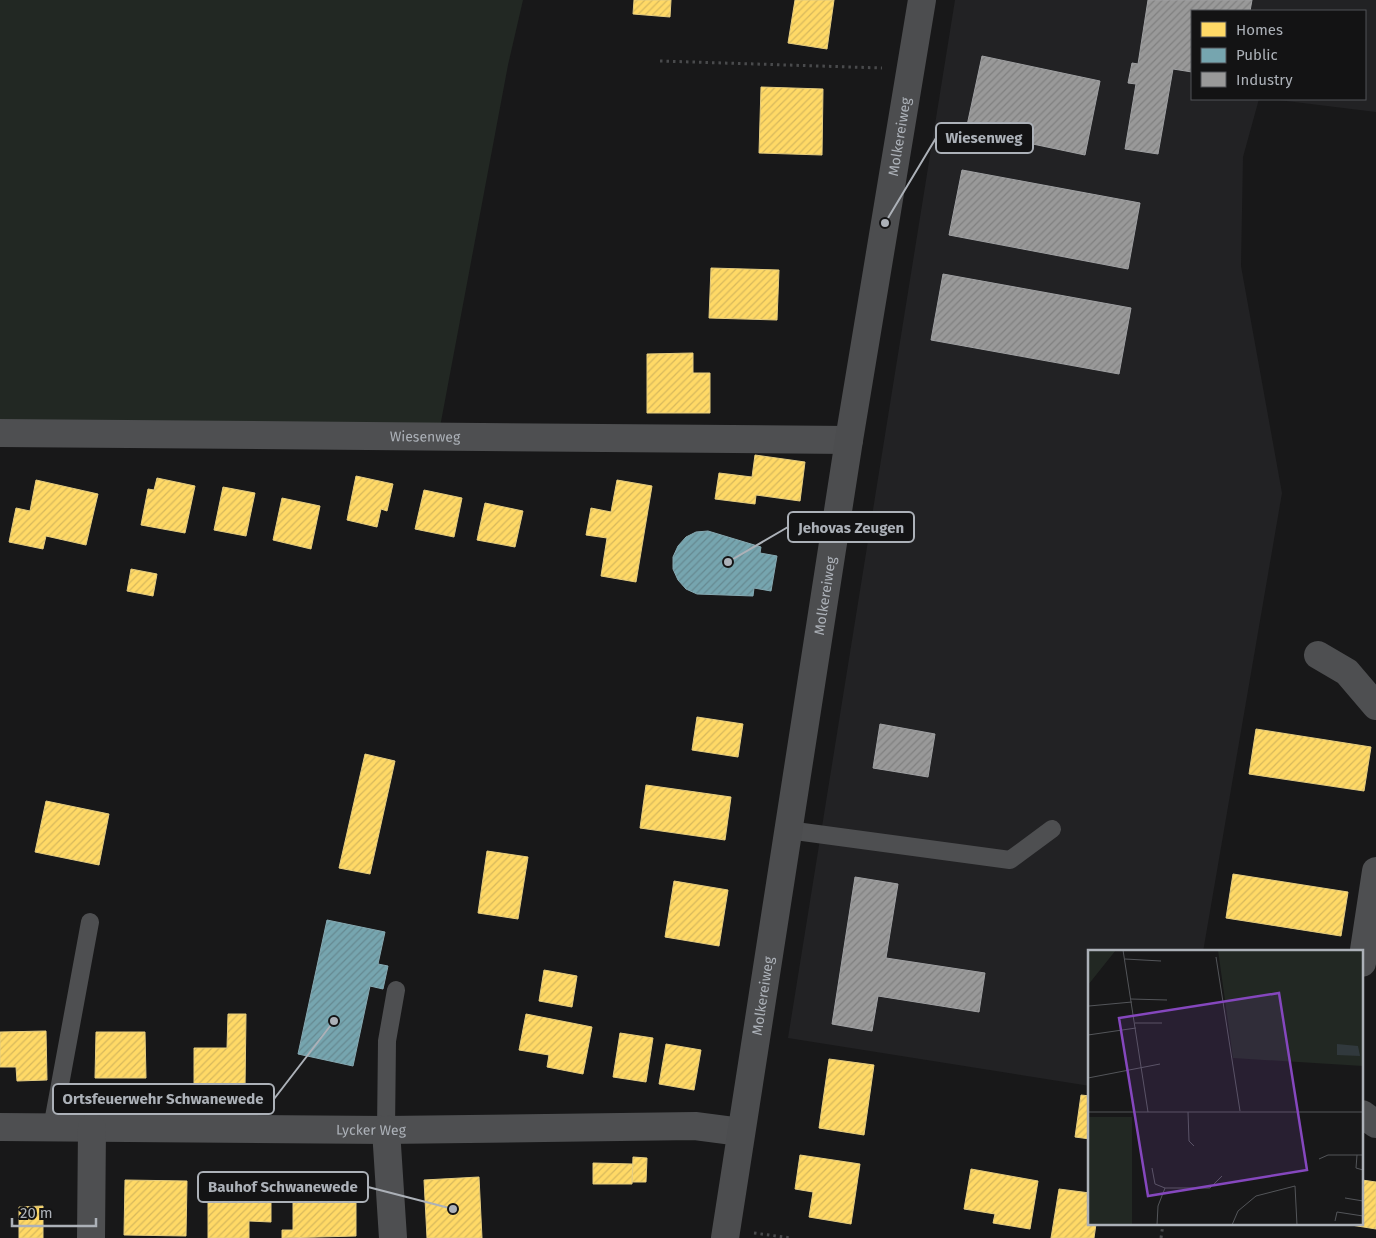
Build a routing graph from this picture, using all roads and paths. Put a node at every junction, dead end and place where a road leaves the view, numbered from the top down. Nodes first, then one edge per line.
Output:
1 (922, 0) edge
2 (660, 61) dead end
3 (910, 69) junction
4 (0, 433) edge
5 (849, 440) junction
6 (1318, 655) dead end
7 (1376, 706) edge
8 (1052, 828) dead end
9 (788, 830) junction
10 (1376, 871) edge
11 (90, 922) dead end
12 (1364, 950) edge
13 (396, 990) dead end
14 (1364, 1115) edge
15 (1376, 1124) edge
16 (0, 1127) edge
17 (52, 1128) junction
18 (92, 1128) junction
19 (386, 1130) junction
20 (741, 1132) junction
21 (91, 1238) edge
22 (393, 1238) edge
23 (725, 1238) edge

1 - 3 main road, Molkereiweg
2 - 3 path
3 - 5 main road, Molkereiweg
4 - 5 street, Wiesenweg
5 - 9 main road, Molkereiweg
6 - 7 street
8 - 9 lane
9 - 20 main road, Molkereiweg
10 - 12 street
11 - 17 lane
13 - 19 lane
14 - 15 street
16 - 17 street, Lycker Weg
17 - 18 street, Lycker Weg
18 - 19 street, Lycker Weg
18 - 21 street
19 - 20 street, Lycker Weg
19 - 22 street
20 - 23 main road, Molkereiweg

